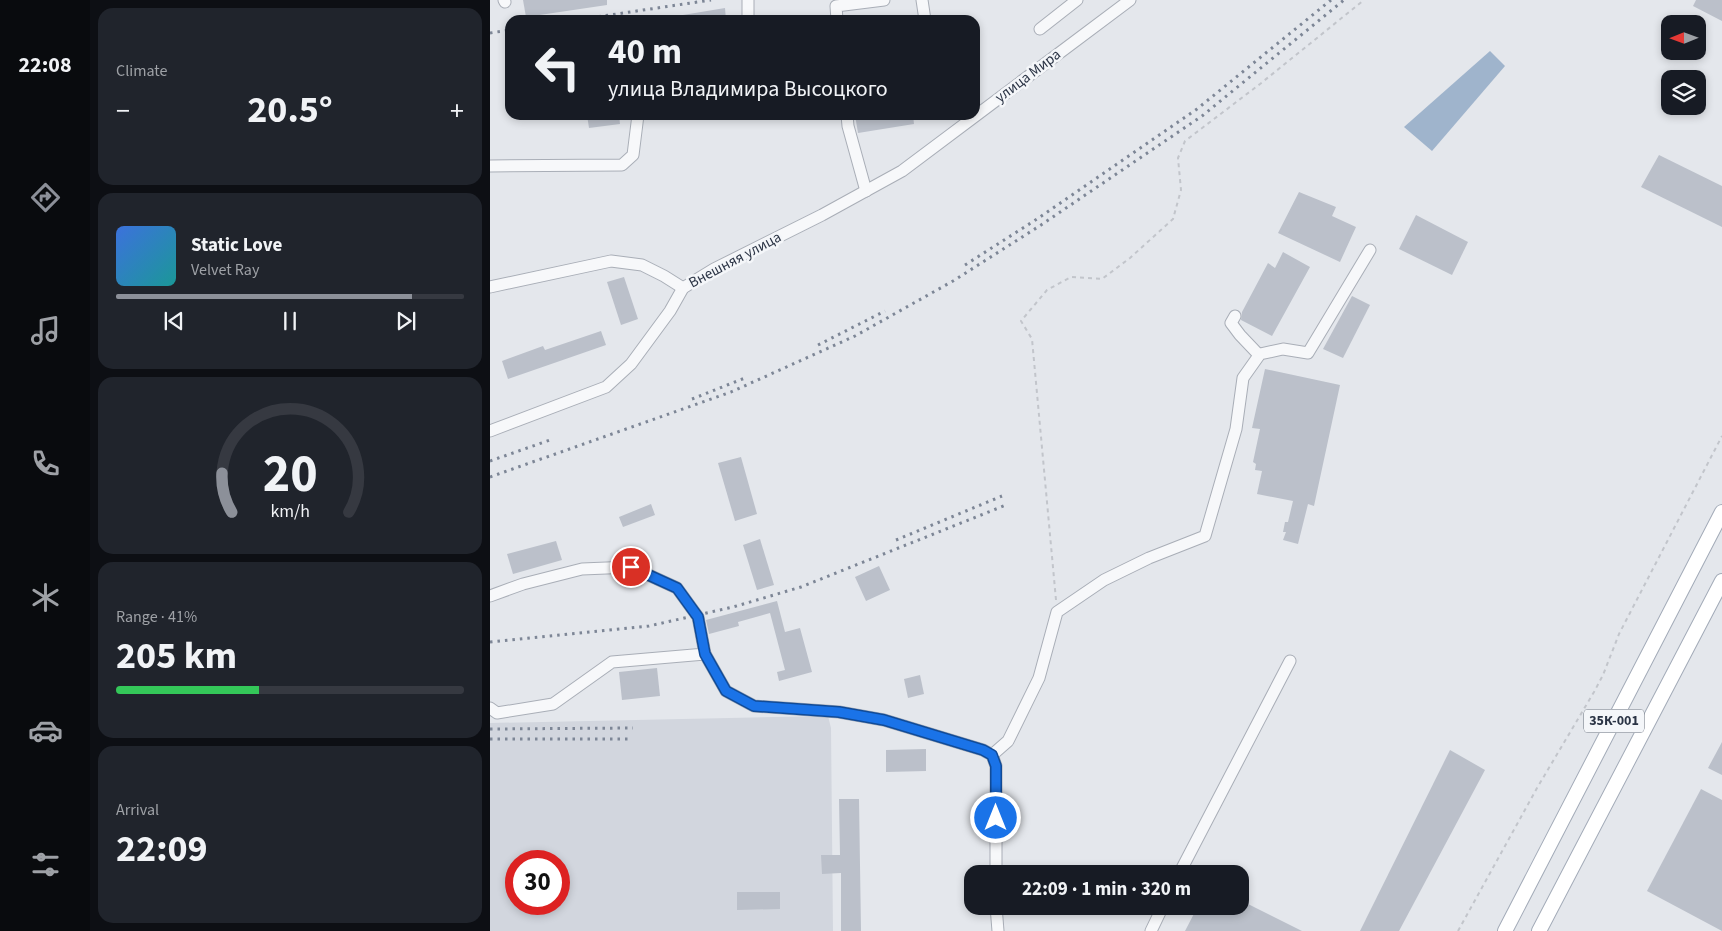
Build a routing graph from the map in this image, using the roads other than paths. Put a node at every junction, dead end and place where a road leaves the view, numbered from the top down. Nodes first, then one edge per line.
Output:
1 (748, 0) edge
2 (884, 0) edge
3 (922, 0) edge
4 (1077, 0) edge
5 (1130, 0) edge
6 (748, 15) edge
7 (837, 15) edge
8 (924, 15) edge
9 (1040, 29) dead end
10 (980, 112) edge
11 (637, 120) edge
12 (847, 120) edge
13 (970, 120) edge
14 (490, 166) edge
15 (902, 171) joint
16 (866, 191) junction
17 (1370, 250) dead end
18 (490, 287) edge
19 (683, 288) junction
20 (1235, 316) dead end
21 (1259, 355) junction
22 (490, 431) edge
23 (1722, 512) edge
24 (1722, 581) edge
25 (490, 596) edge
26 (705, 654) junction
27 (1290, 661) dead end
28 (490, 708) edge
29 (992, 755) junction
30 (996, 865) edge
31 (1184, 865) edge
32 (997, 915) edge
33 (1159, 915) edge
34 (998, 931) edge
35 (1152, 931) edge
36 (1505, 931) edge
37 (1539, 931) edge

1 - 6 street
2 - 7 street
3 - 8 street
4 - 9 street
5 - 10 street, улица Мира
11 - 14 street
12 - 16 street
13 - 15 street, улица Мира
15 - 16 street, Внешняя улица
16 - 19 street, Внешняя улица
17 - 21 street
18 - 19 street
19 - 22 street, Внешняя улица
20 - 21 street
21 - 29 street
23 - 36 main road, 35К-001
24 - 37 main road, 35К-001
25 - 26 street
26 - 28 street
26 - 29 street
27 - 31 street
29 - 30 street
32 - 34 street
33 - 35 street

